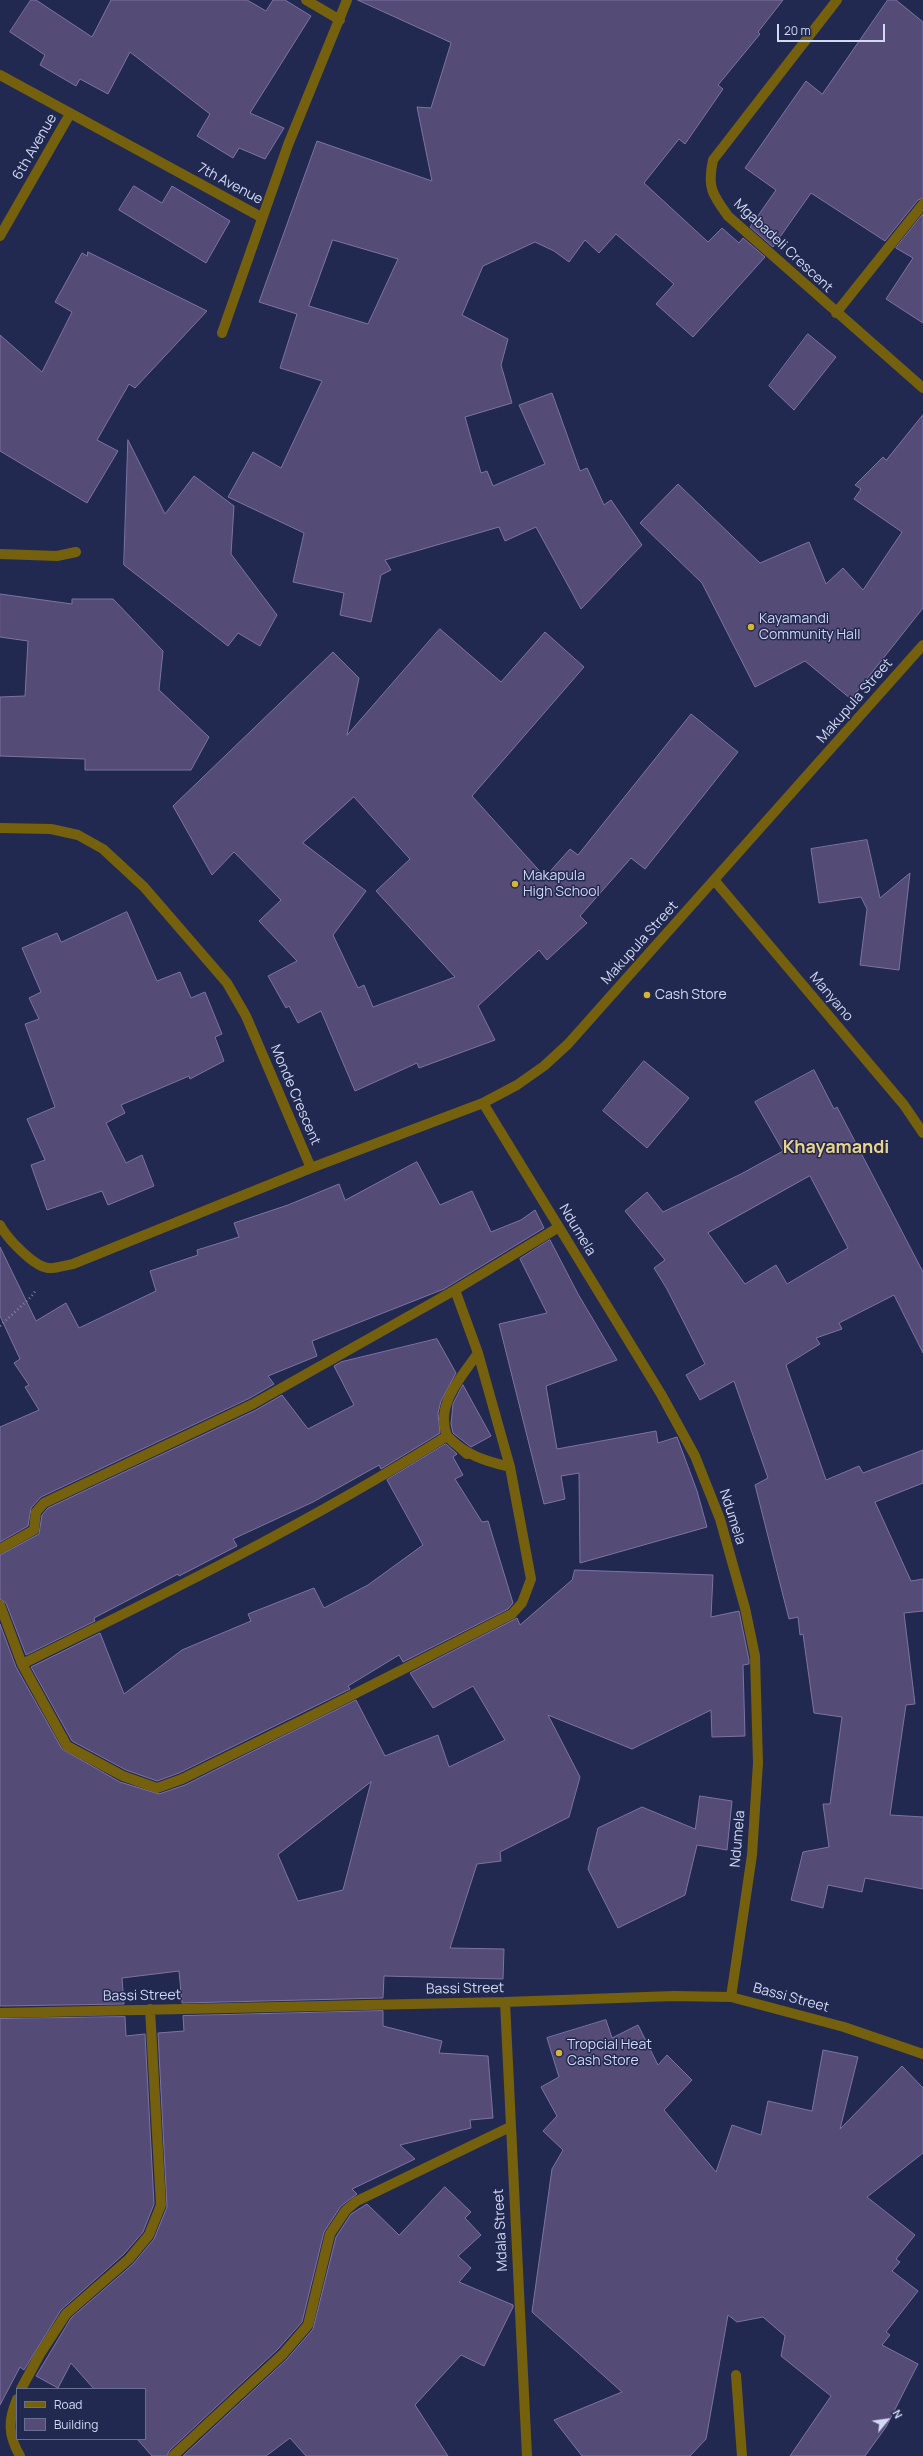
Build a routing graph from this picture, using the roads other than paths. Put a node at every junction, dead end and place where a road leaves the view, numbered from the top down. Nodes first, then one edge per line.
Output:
1 (306, 0) edge
2 (347, 0) edge
3 (837, 0) edge
4 (340, 20) junction
5 (0, 75) edge
6 (70, 114) junction
7 (923, 204) edge
8 (261, 217) junction
9 (0, 236) edge
10 (836, 313) junction
11 (222, 333) dead end
12 (923, 388) edge
13 (76, 552) dead end
14 (0, 554) edge
15 (923, 645) edge
16 (0, 828) edge
17 (715, 881) junction
18 (483, 1103) junction
19 (923, 1133) edge
20 (311, 1168) junction
21 (0, 1225) edge
22 (559, 1227) junction
23 (455, 1290) junction
24 (478, 1353) junction
25 (446, 1436) junction
26 (510, 1467) junction
27 (0, 1549) edge
28 (0, 1605) edge
29 (22, 1664) junction
30 (731, 1997) junction
31 (505, 2002) junction
32 (150, 2009) junction
33 (0, 2013) edge
34 (923, 2054) edge
35 (510, 2127) junction
36 (736, 2375) dead end
37 (22, 2388) edge
38 (16, 2402) edge
39 (20, 2456) edge
40 (173, 2456) edge
41 (527, 2456) edge
42 (742, 2456) edge

1 - 4 street
2 - 4 street, 7th Avenue
3 - 10 street, Mgabadeli Crescent
4 - 8 street, 7th Avenue
5 - 6 street, 7th Avenue
6 - 8 street, 7th Avenue
6 - 9 street, 6th Avenue
7 - 10 street, Mgabadeli Crescent
8 - 11 street
10 - 12 street, Mgabadeli Crescent
13 - 14 street
15 - 17 street, Makupula Street
16 - 20 street, Monde Crescent
17 - 18 street, Makupula Street
17 - 19 street, Manyano
18 - 20 street, Makupula Street
18 - 22 street, Ndumela
20 - 21 street, Monde Crescent
22 - 23 street
22 - 30 street, Ndumela
23 - 24 street
23 - 27 street
24 - 25 street
24 - 26 street
25 - 26 street
25 - 29 street
26 - 29 street
28 - 29 street
30 - 31 street, Bassi Street
30 - 34 street, Bassi Street
31 - 32 street, Bassi Street
31 - 35 street, Mdala Street
32 - 33 street, Bassi Street
32 - 37 street
35 - 40 street
35 - 41 street, Mdala Street
36 - 42 street
38 - 39 street

